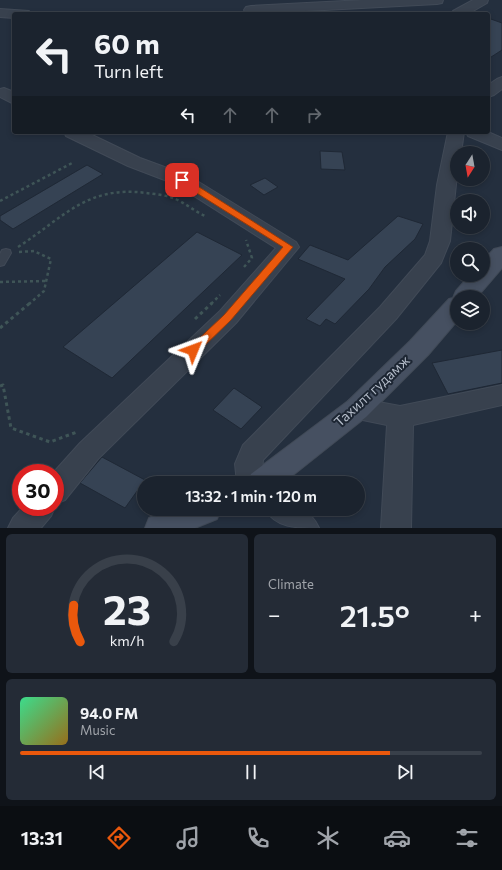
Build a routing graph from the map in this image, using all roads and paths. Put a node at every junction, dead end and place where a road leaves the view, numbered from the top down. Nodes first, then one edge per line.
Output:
1 (437, 0) edge
2 (444, 0) edge
3 (482, 0) edge
4 (251, 10) dead end
5 (440, 12) edge
6 (461, 12) edge
7 (0, 13) edge
8 (12, 14) edge
9 (502, 82) edge
10 (490, 91) edge
11 (76, 134) edge
12 (456, 134) edge
13 (478, 134) edge
14 (502, 145) edge
15 (74, 162) dead end
16 (0, 201) edge
17 (211, 219) dead end
18 (241, 237) dead end
19 (502, 254) edge
20 (3, 258) edge
21 (242, 270) dead end
22 (47, 280) junction
23 (0, 282) edge
24 (470, 290) edge
25 (223, 292) dead end
26 (450, 313) edge
27 (191, 323) dead end
28 (0, 328) edge
29 (0, 386) edge
30 (502, 395) edge
31 (357, 409) junction
32 (400, 417) junction
33 (78, 431) dead end
34 (250, 476) edge
35 (270, 476) edge
36 (64, 480) edge
37 (33, 516) edge
38 (189, 516) edge
39 (288, 516) edge
40 (23, 528) edge
41 (160, 528) edge
42 (304, 528) edge
43 (396, 528) edge

1 - 4 street
2 - 5 street
3 - 6 street
7 - 8 street
9 - 10 street
11 - 36 street
12 - 34 street
13 - 14 street
15 - 16 path
17 - 20 path
18 - 21 path
19 - 24 main road
20 - 22 path
22 - 23 path
22 - 28 path
25 - 27 path
26 - 31 main road, Тахилт гудамж
29 - 33 path
30 - 32 street
31 - 32 street
31 - 35 main road, Тахилт гудамж
32 - 43 street
37 - 40 street
38 - 41 main road
39 - 42 street

